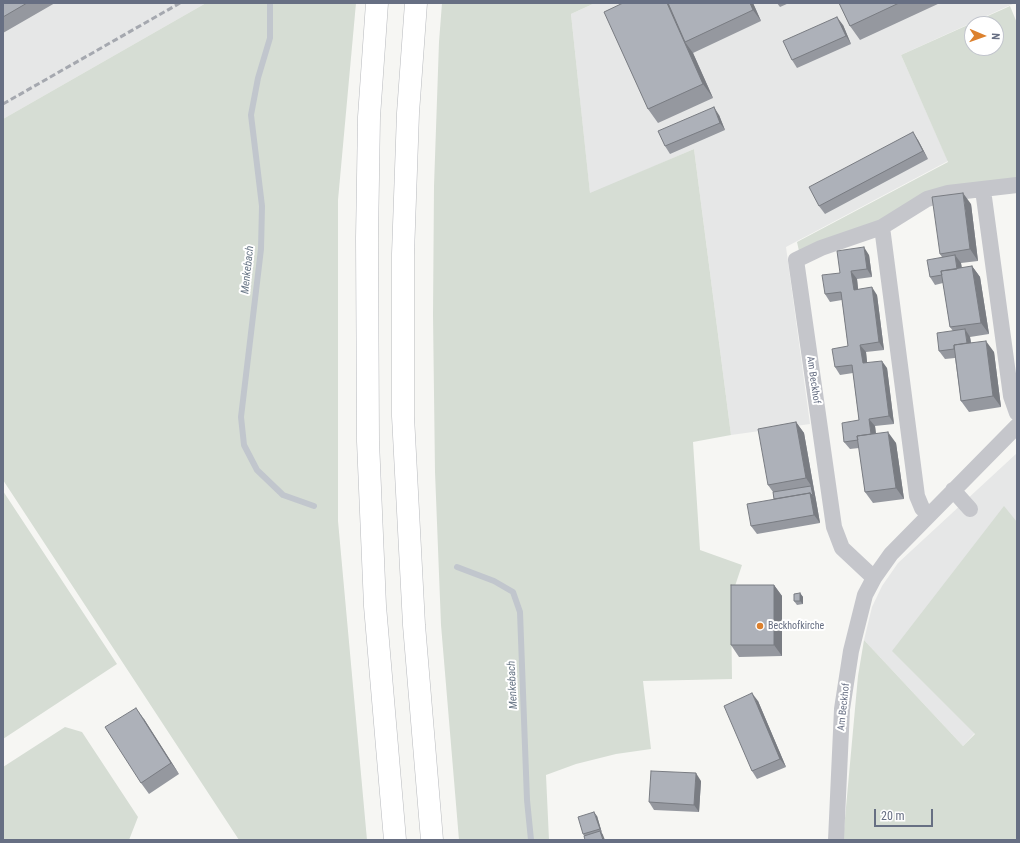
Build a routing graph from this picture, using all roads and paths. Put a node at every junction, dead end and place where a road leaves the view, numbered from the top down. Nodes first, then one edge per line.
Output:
1 (376, 3) edge
2 (416, 3) edge
3 (1017, 185) edge
4 (983, 190) junction
5 (882, 227) junction
6 (1017, 413) edge
7 (1017, 426) edge
8 (954, 490) junction
9 (970, 509) dead end
10 (929, 515) junction
11 (874, 578) junction
12 (395, 840) edge
13 (432, 840) edge
14 (836, 840) edge

1 - 12 highway
2 - 13 highway
3 - 4 street, Am Beckhof
4 - 5 street, Am Beckhof
4 - 6 street
5 - 10 street
5 - 11 street, Am Beckhof
7 - 8 street, Am Beckhof
8 - 9 street
8 - 10 street, Am Beckhof
10 - 11 street, Am Beckhof
11 - 14 street, Am Beckhof

